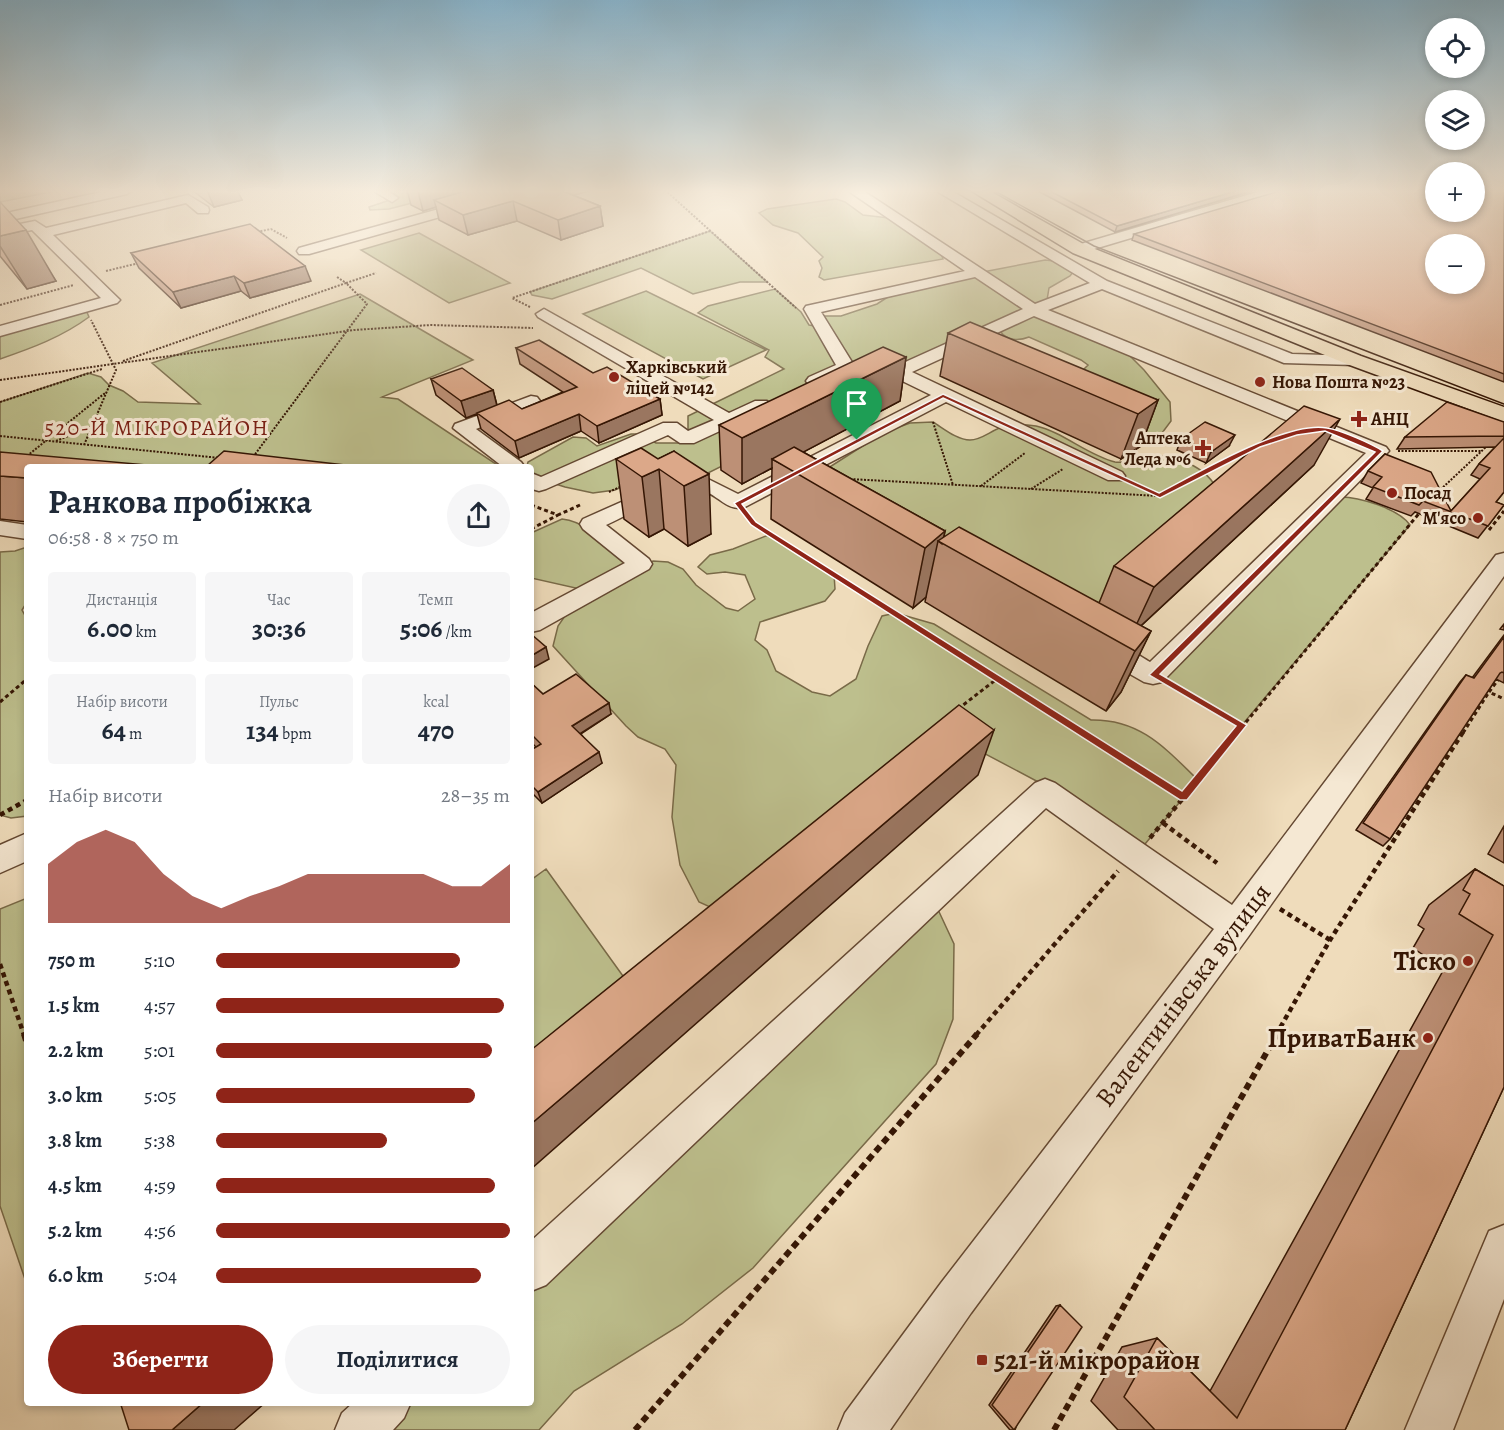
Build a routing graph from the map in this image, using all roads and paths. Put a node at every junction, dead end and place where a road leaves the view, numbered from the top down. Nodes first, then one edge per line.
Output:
1 (68, 257) edge
2 (635, 257) edge
3 (740, 257) edge
4 (951, 257) edge
5 (1055, 257) edge
6 (1098, 257) edge
7 (145, 261) edge
8 (376, 273) dead end
9 (975, 273) junction
10 (338, 277) dead end
11 (90, 278) junction
12 (346, 284) junction
13 (1102, 284) junction
14 (0, 305) edge
15 (85, 308) junction
16 (1034, 310) junction
17 (801, 312) dead end
18 (544, 314) joint
19 (570, 329) junction
20 (0, 331) edge
21 (347, 331) junction
22 (1354, 360) junction
23 (113, 365) junction
24 (0, 380) edge
25 (798, 389) edge
26 (106, 392) junction
27 (778, 398) edge
28 (935, 400) junction
29 (531, 401) dead end
30 (0, 402) edge
31 (1504, 415) edge
32 (728, 420) junction
33 (92, 427) junction
34 (0, 436) edge
35 (47, 441) junction
36 (1040, 441) junction
37 (54, 442) junction
38 (1267, 442) edge
39 (84, 445) junction
40 (1497, 448) edge
41 (1379, 451) junction
42 (1481, 451) junction
43 (1474, 457) junction
44 (226, 459) edge
45 (1078, 459) junction
46 (1484, 460) edge
47 (19, 462) edge
48 (258, 462) edge
49 (511, 464) edge
50 (787, 476) junction
51 (1115, 476) joint
52 (849, 479) edge
53 (534, 481) edge
54 (953, 485) junction
55 (980, 486) junction
56 (808, 487) edge
57 (1031, 489) junction
58 (1436, 494) edge
59 (1160, 496) junction
60 (588, 502) dead end
61 (738, 503) junction
62 (534, 506) edge
63 (1423, 510) edge
64 (1504, 511) edge
65 (558, 515) junction
66 (534, 527) edge
67 (0, 528) edge
68 (1489, 530) edge
69 (24, 532) edge
70 (1504, 560) edge
71 (534, 622) edge
72 (1080, 635) edge
73 (1504, 672) edge
74 (1153, 675) junction
75 (998, 678) junction
76 (24, 682) edge
77 (1489, 692) junction
78 (1504, 699) edge
79 (0, 702) edge
80 (952, 714) edge
81 (1242, 725) junction
82 (1184, 797) junction
83 (24, 802) edge
84 (0, 815) edge
85 (1163, 823) junction
86 (24, 848) edge
87 (1134, 853) junction
88 (0, 860) edge
89 (1217, 863) dead end
90 (1280, 909) dead end
91 (1236, 926) junction
92 (1330, 940) junction
93 (0, 964) edge
94 (24, 1035) edge
95 (1504, 1246) edge
96 (534, 1267) edge
97 (384, 1406) edge
98 (359, 1430) edge
99 (635, 1430) edge
100 (862, 1430) edge
101 (1054, 1430) edge
102 (1429, 1430) edge

1 - 11 street
2 - 18 path
3 - 17 path
4 - 9 street
5 - 13 street
6 - 22 main road
7 - 11 path
8 - 12 path
9 - 16 street
9 - 25 street
10 - 12 path
11 - 14 path
11 - 15 street
12 - 21 path
12 - 23 path
13 - 16 street
13 - 22 street
15 - 20 street
15 - 23 path
16 - 28 street
16 - 41 street
18 - 19 street
19 - 21 path
19 - 32 street
21 - 23 path
21 - 48 path
22 - 31 main road
23 - 24 path
23 - 26 path
23 - 30 path
26 - 33 path
26 - 35 path
27 - 32 street
28 - 36 street
28 - 50 street
28 - 54 path
29 - 49 street
32 - 53 street
33 - 37 path
33 - 39 path
34 - 35 path
35 - 37 path
35 - 47 path
36 - 45 street
36 - 55 path
37 - 39 path
38 - 59 path
39 - 44 path
40 - 42 path
41 - 42 path
41 - 74 street
42 - 43 path
43 - 46 path
43 - 58 path
45 - 51 street
45 - 57 path
50 - 56 street
50 - 61 street
51 - 59 path
52 - 54 path
54 - 55 path
55 - 57 path
57 - 59 path
60 - 65 path
61 - 71 street
61 - 75 path
62 - 65 path
63 - 81 path
64 - 68 path
65 - 66 path
67 - 69 street
70 - 91 street, Валентинівська вулиця
72 - 74 street
73 - 77 path
74 - 81 path
75 - 80 path
75 - 82 path
76 - 79 path
77 - 78 path
77 - 92 path
81 - 82 path
82 - 85 path
83 - 84 path
85 - 87 path
85 - 89 path
86 - 88 street
87 - 91 street
87 - 96 street
87 - 99 path
90 - 92 path
91 - 100 street, Валентинівська вулиця
92 - 101 path
93 - 94 path
95 - 102 street
97 - 98 street

